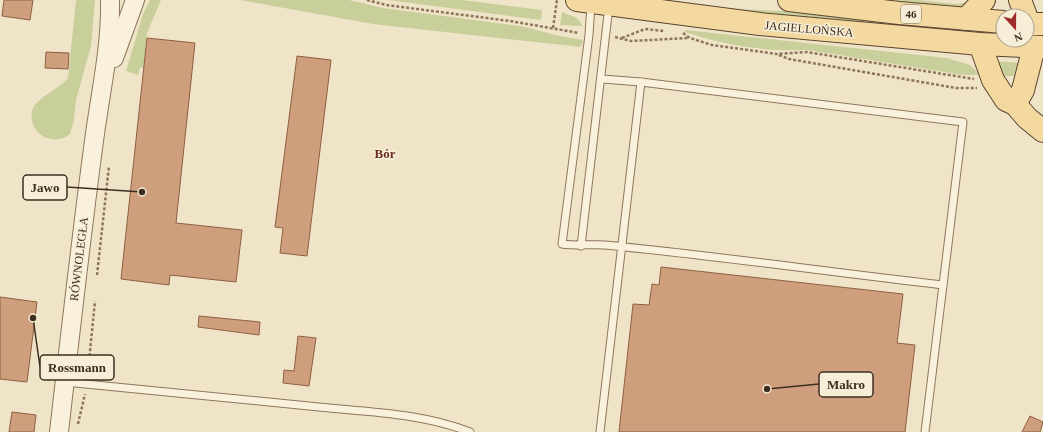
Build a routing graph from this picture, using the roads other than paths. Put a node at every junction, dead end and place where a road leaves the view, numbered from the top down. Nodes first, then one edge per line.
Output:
1 (110, 0) edge
2 (135, 0) edge
3 (789, 0) edge
4 (984, 0) edge
5 (596, 1) edge
6 (966, 19) junction
7 (995, 21) edge
8 (980, 44) junction
9 (1039, 47) edge
10 (602, 79) junction
11 (641, 82) junction
12 (103, 87) junction
13 (1015, 104) junction
14 (1043, 131) edge
15 (581, 246) junction
16 (622, 247) junction
17 (943, 285) junction
18 (65, 382) junction
19 (59, 432) edge
20 (470, 432) edge
21 (600, 432) edge
22 (925, 432) edge

1 - 12 street, RÓWNOLEGŁA
2 - 12 street, RÓWNOLEGŁA
3 - 6 main road, JAGIELLOŃSKA / 46
4 - 6 main road
5 - 8 main road, JAGIELLOŃSKA / 46
5 - 10 lane
5 - 15 lane
6 - 7 main road, JAGIELLOŃSKA / 46
8 - 9 main road, JAGIELLOŃSKA / 46
8 - 13 main road
9 - 13 main road
10 - 11 lane
10 - 15 lane
11 - 16 lane
11 - 17 lane
12 - 18 street, RÓWNOLEGŁA
13 - 14 main road
15 - 16 lane
16 - 17 lane
16 - 21 lane
17 - 22 lane
18 - 19 street, RÓWNOLEGŁA
18 - 20 lane

